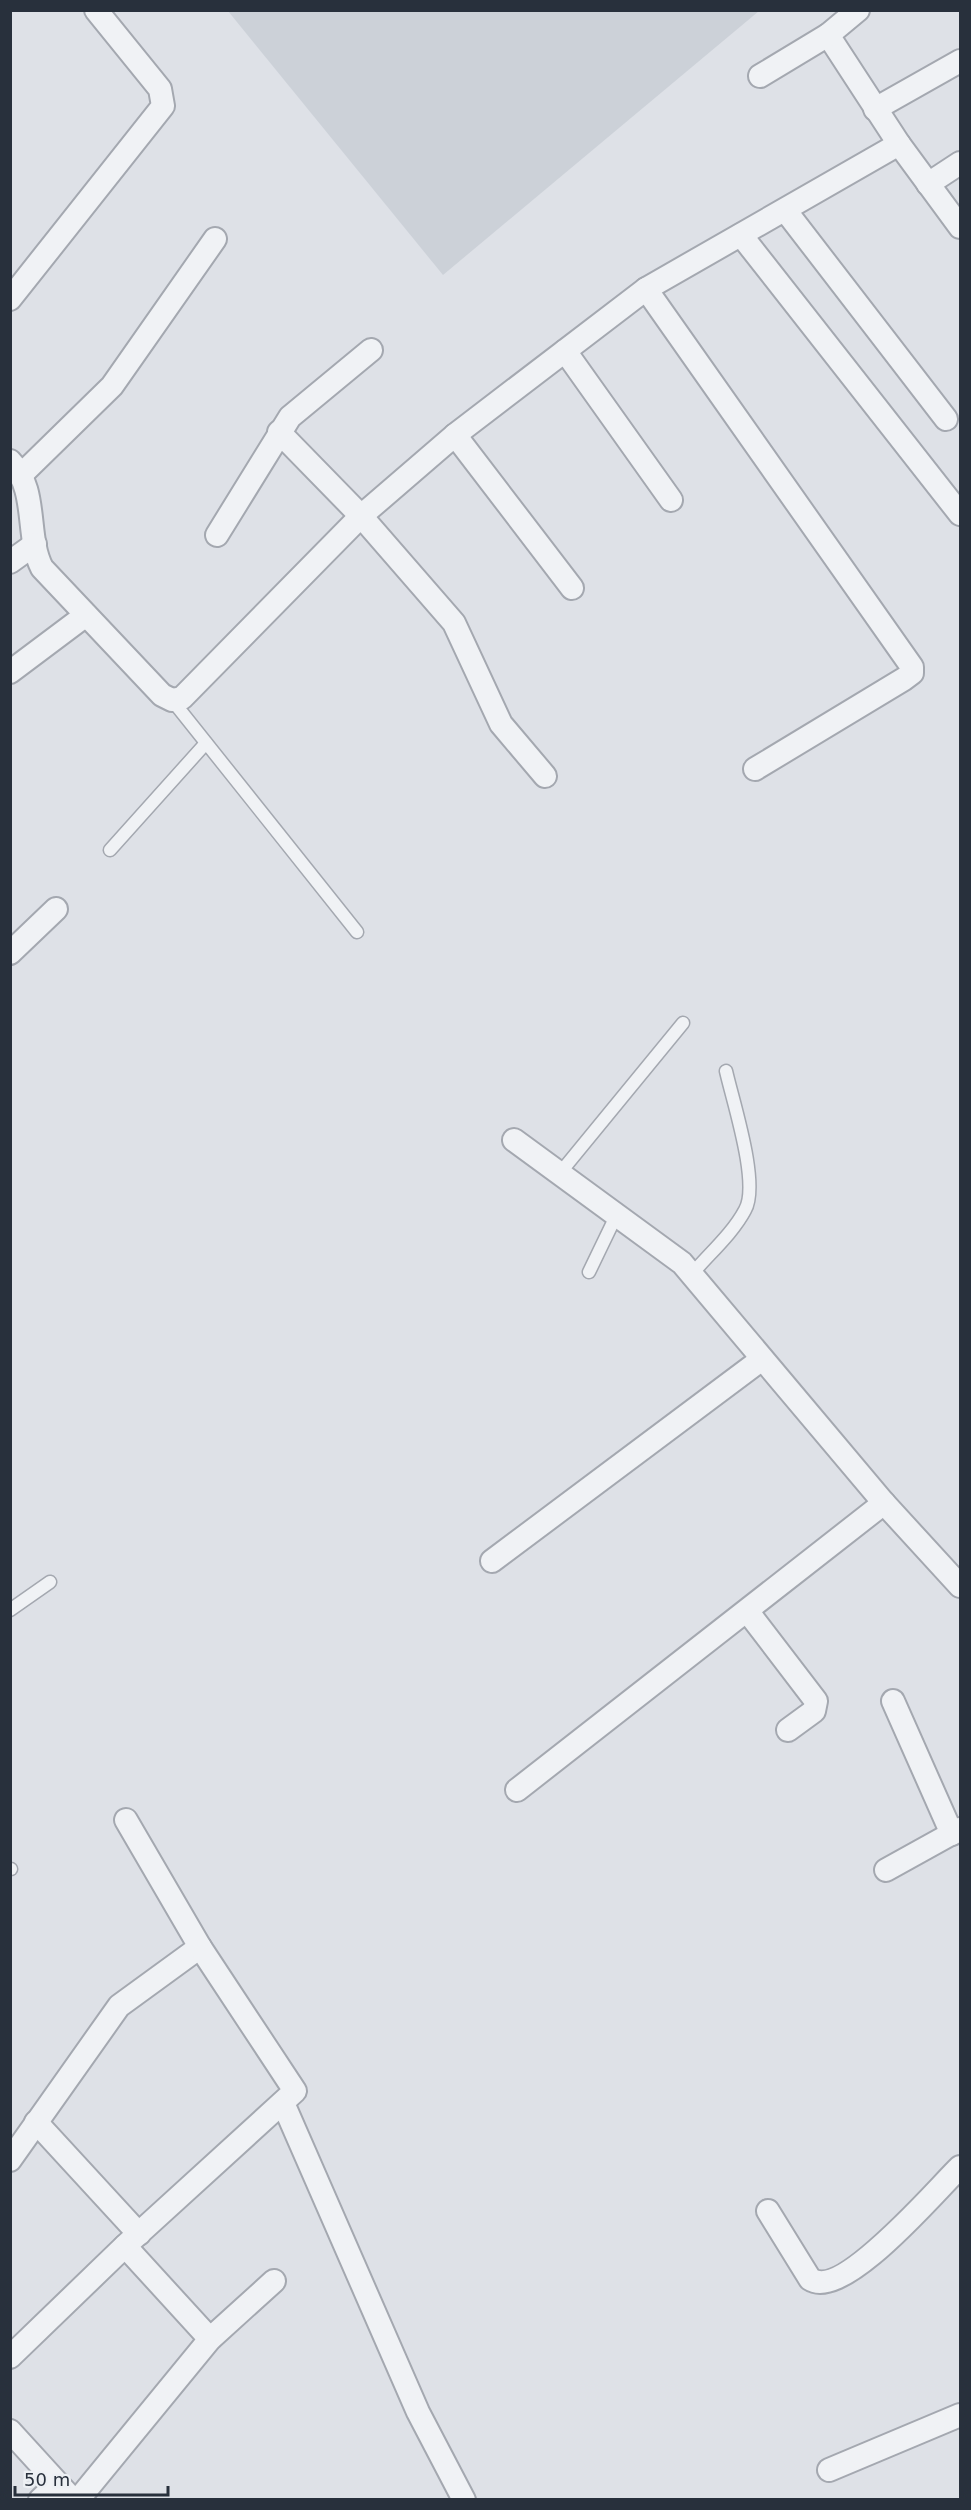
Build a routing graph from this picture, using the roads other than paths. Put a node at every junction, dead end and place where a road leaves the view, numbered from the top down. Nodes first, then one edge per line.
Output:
1 (96, 10) edge
2 (858, 10) edge
3 (828, 35) junction
4 (960, 61) edge
5 (760, 76) dead end
6 (875, 109) junction
7 (899, 144) junction
8 (960, 163) edge
9 (928, 184) junction
10 (785, 210) junction
11 (960, 227) edge
12 (741, 235) junction
13 (215, 239) dead end
14 (646, 289) junction
15 (10, 299) edge
16 (371, 350) dead end
17 (565, 351) junction
18 (946, 419) dead end
19 (279, 432) junction
20 (455, 435) junction
21 (16, 468) edge
22 (671, 500) dead end
23 (960, 514) edge
24 (361, 516) junction
25 (217, 535) dead end
26 (34, 544) junction
27 (10, 562) edge
28 (572, 588) dead end
29 (86, 615) junction
30 (10, 672) edge
31 (172, 699) junction
32 (207, 743) junction
33 (755, 769) dead end
34 (545, 776) dead end
35 (110, 850) dead end
36 (56, 909) dead end
37 (357, 932) dead end
38 (10, 953) edge
39 (683, 1023) dead end
40 (726, 1071) dead end
41 (514, 1140) dead end
42 (560, 1173) junction
43 (617, 1214) junction
44 (589, 1272) dead end
45 (692, 1274) junction
46 (762, 1359) junction
47 (884, 1503) junction
48 (492, 1561) dead end
49 (50, 1582) dead end
50 (959, 1582) edge
51 (10, 1610) edge
52 (748, 1612) junction
53 (893, 1701) dead end
54 (788, 1730) dead end
55 (517, 1790) dead end
56 (126, 1820) dead end
57 (956, 1831) edge
58 (886, 1870) dead end
59 (200, 1947) junction
60 (284, 2103) junction
61 (36, 2122) junction
62 (10, 2160) edge
63 (960, 2167) edge
64 (768, 2211) dead end
65 (132, 2240) junction
66 (274, 2281) dead end
67 (210, 2339) junction
68 (10, 2357) edge
69 (960, 2415) edge
70 (10, 2431) edge
71 (829, 2470) dead end
72 (65, 2492) edge
73 (40, 2499) edge
74 (78, 2499) edge
75 (464, 2499) edge

1 - 15 street
2 - 3 street
3 - 5 street
3 - 6 street
4 - 6 street
6 - 7 street
7 - 9 street
7 - 10 street
8 - 9 street
9 - 11 street
10 - 12 street
10 - 18 street
12 - 14 street
12 - 23 street
13 - 21 street
14 - 17 street
14 - 33 street
16 - 19 street
17 - 20 street
17 - 22 street
19 - 24 street
19 - 25 street
20 - 24 street
20 - 28 street
21 - 26 street
24 - 31 street
24 - 34 street
26 - 27 street
26 - 29 street
29 - 30 street
29 - 31 street
31 - 32 lane
32 - 35 lane
32 - 37 lane
36 - 38 street
39 - 42 lane
40 - 45 lane
41 - 42 street
42 - 43 street
43 - 44 lane
43 - 45 street
45 - 46 street
46 - 47 street
46 - 48 street
47 - 50 street
47 - 52 street
49 - 51 lane
52 - 54 street
52 - 55 street
53 - 57 street
56 - 59 street
57 - 58 street
59 - 60 street
59 - 61 street
60 - 65 street
60 - 75 street
61 - 62 street
61 - 65 street
63 - 64 street
65 - 67 street
65 - 68 street
66 - 67 street
67 - 74 street
69 - 71 street
70 - 72 street
72 - 73 street

